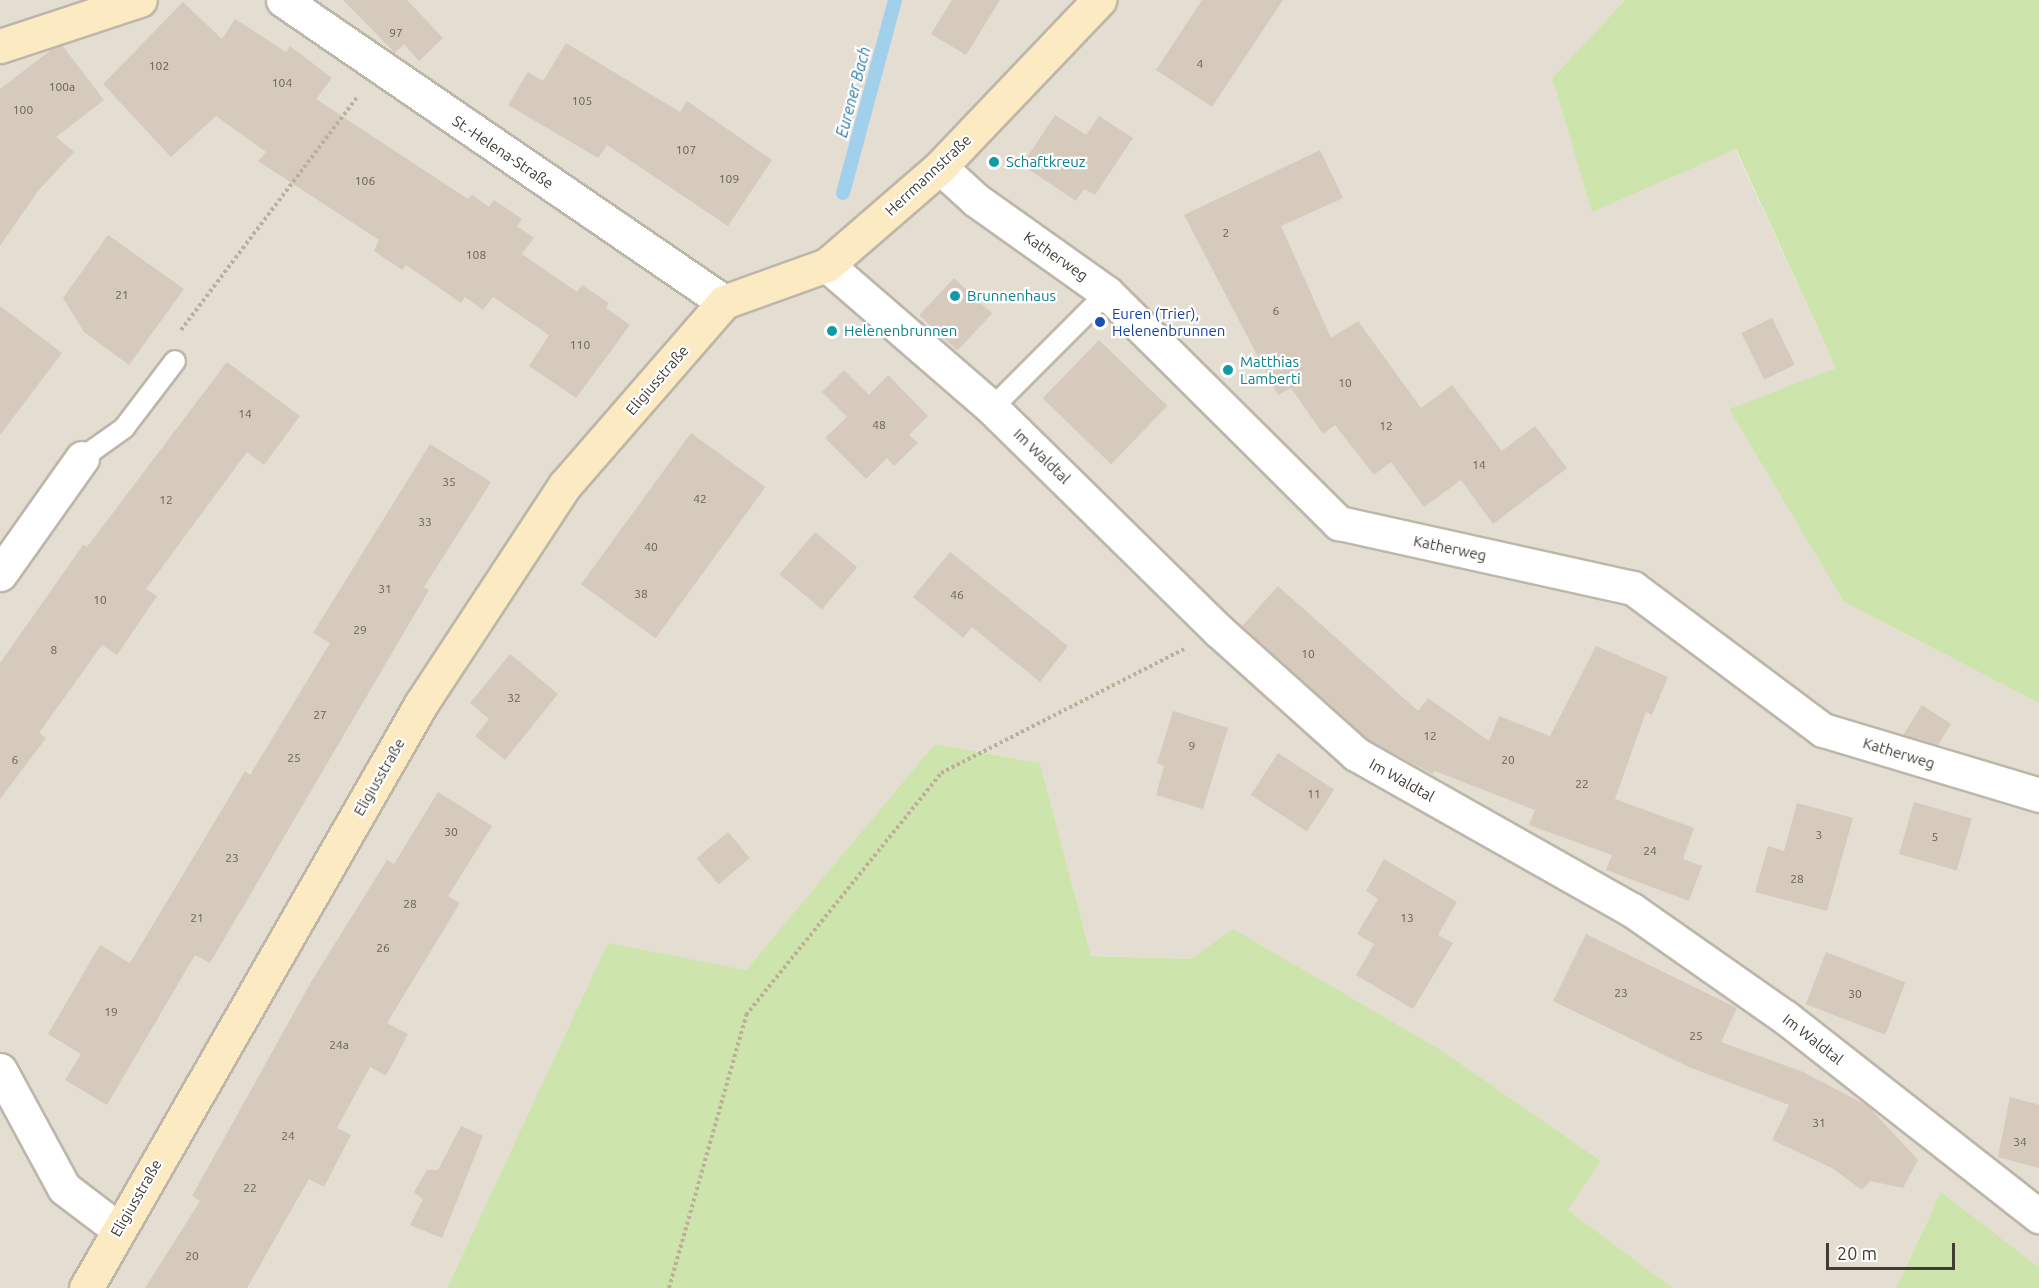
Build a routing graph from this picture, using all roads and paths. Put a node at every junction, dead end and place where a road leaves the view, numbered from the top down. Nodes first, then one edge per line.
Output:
1 (140, 0) edge
2 (283, 0) edge
3 (1099, 0) edge
4 (0, 46) edge
5 (379, 68) junction
6 (940, 167) junction
7 (827, 265) junction
8 (1107, 293) junction
9 (724, 302) junction
10 (175, 361) joint
11 (992, 408) junction
12 (82, 458) joint
13 (0, 573) edge
14 (1219, 631) junction
15 (2039, 795) edge
16 (0, 1071) edge
17 (2039, 1216) edge
18 (118, 1229) junction
19 (86, 1288) edge
20 (669, 1288) edge

1 - 4 street
2 - 5 street, St.-Helena-Straße
3 - 6 street, Herrmannstraße
5 - 9 street, St.-Helena-Straße
5 - 10 path
6 - 7 street, Herrmannstraße
6 - 8 street, Katherweg
7 - 9 street, Herrmannstraße
7 - 11 street, Im Waldtal
8 - 11 lane
8 - 15 street, Katherweg
9 - 18 street, Eligiusstraße
10 - 12 lane
11 - 14 street, Im Waldtal
12 - 13 street
14 - 17 street, Im Waldtal
14 - 20 path
16 - 18 street
18 - 19 street, Eligiusstraße

